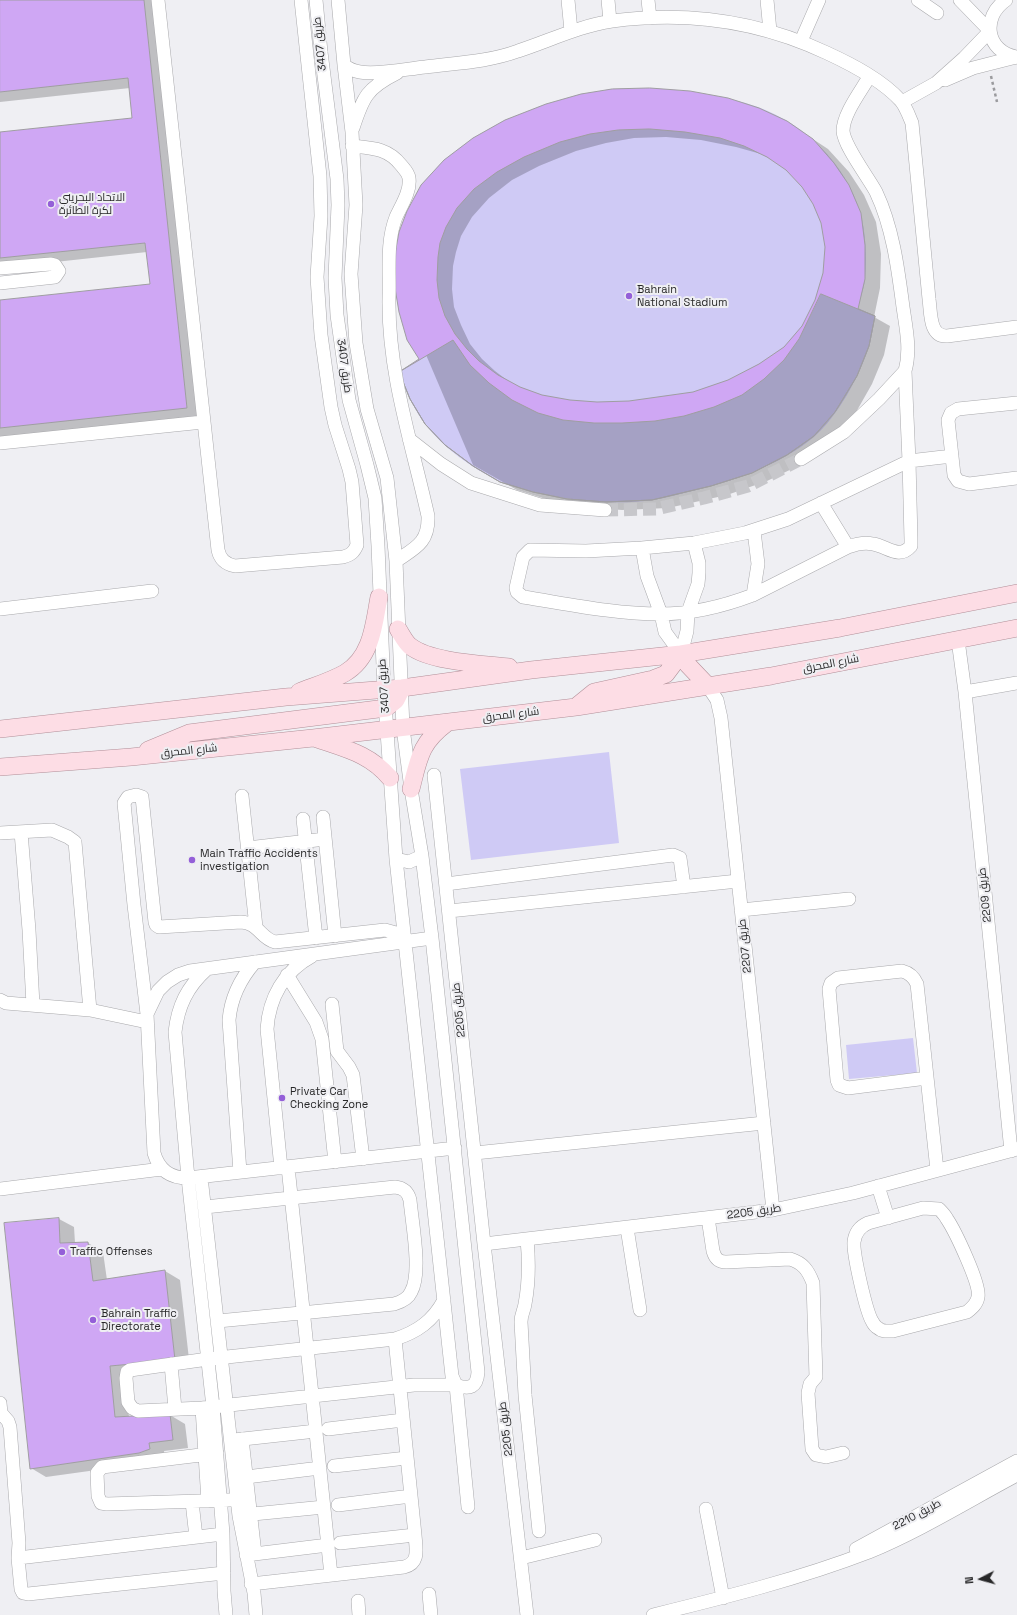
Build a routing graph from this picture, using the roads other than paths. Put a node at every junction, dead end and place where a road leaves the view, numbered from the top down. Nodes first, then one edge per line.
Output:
1 (158, 0) edge
2 (301, 0) edge
3 (316, 0) edge
4 (338, 0) edge
5 (568, 0) edge
6 (608, 0) edge
7 (648, 0) edge
8 (767, 0) edge
9 (819, 0) edge
10 (918, 0) edge
11 (960, 0) edge
12 (1006, 0) edge
13 (937, 13) dead end
14 (650, 18) junction
15 (610, 21) junction
16 (990, 30) junction
17 (572, 31) junction
18 (770, 31) junction
19 (801, 41) junction
20 (1017, 58) edge
21 (344, 65) junction
22 (402, 70) junction
23 (869, 76) junction
24 (936, 82) junction
25 (902, 102) junction
26 (352, 132) junction
27 (352, 146) junction
28 (0, 268) edge
29 (0, 283) edge
30 (1017, 328) edge
31 (905, 371) junction
32 (365, 398) junction
33 (349, 400) junction
34 (330, 402) junction
35 (1017, 403) edge
36 (203, 422) junction
37 (409, 439) junction
38 (0, 443) edge
39 (952, 454) junction
40 (801, 459) tunnel mouth
41 (909, 461) junction
42 (1017, 478) edge
43 (821, 503) junction
44 (605, 510) tunnel mouth
45 (754, 531) junction
46 (694, 542) junction
47 (848, 547) junction
48 (642, 548) junction
49 (396, 561) junction
50 (152, 591) dead end
51 (1017, 593) edge
52 (753, 595) junction
53 (379, 597) junction
54 (0, 608) edge
55 (688, 612) junction
56 (661, 614) junction
57 (1017, 628) edge
58 (398, 629) junction
59 (958, 640) junction
60 (681, 654) junction
61 (531, 670) junction
62 (1017, 683) edge
63 (707, 685) junction
64 (402, 688) junction
65 (384, 689) junction
66 (965, 692) junction
67 (286, 697) junction
68 (576, 707) junction
69 (386, 708) junction
70 (447, 723) junction
71 (0, 729) edge
72 (395, 729) junction
73 (313, 738) junction
74 (131, 757) junction
75 (0, 767) edge
76 (434, 775) dead end
77 (390, 778) junction
78 (411, 789) junction
79 (242, 796) dead end
80 (323, 817) dead end
81 (304, 819) dead end
82 (21, 832) junction
83 (0, 833) edge
84 (325, 839) junction
85 (306, 841) junction
86 (248, 848) junction
87 (422, 856) junction
88 (396, 859) junction
89 (328, 866) junction
90 (309, 868) junction
91 (738, 881) junction
92 (446, 884) junction
93 (684, 887) junction
94 (849, 899) dead end
95 (332, 908) junction
96 (741, 910) junction
97 (313, 911) junction
98 (449, 911) junction
99 (256, 927) junction
100 (335, 936) junction
101 (316, 938) junction
102 (432, 938) junction
103 (404, 942) junction
104 (315, 954) junction
105 (255, 962) junction
106 (207, 969) junction
107 (287, 976) junction
108 (0, 1000) edge
109 (332, 1004) dead end
110 (33, 1005) junction
111 (90, 1010) junction
112 (147, 1018) junction
113 (927, 1078) junction
114 (764, 1123) junction
115 (455, 1148) junction
116 (1014, 1150) edge
117 (428, 1151) junction
118 (475, 1153) junction
119 (363, 1159) junction
120 (335, 1162) junction
121 (284, 1167) junction
122 (162, 1169) junction
123 (937, 1170) junction
124 (240, 1172) junction
125 (195, 1177) junction
126 (878, 1186) junction
127 (0, 1189) edge
128 (291, 1198) junction
129 (205, 1207) junction
130 (774, 1210) junction
131 (708, 1218) junction
132 (888, 1218) junction
133 (627, 1228) junction
134 (527, 1239) junction
135 (484, 1244) junction
136 (205, 1264) junction
137 (444, 1300) junction
138 (640, 1310) dead end
139 (303, 1312) junction
140 (218, 1321) junction
141 (395, 1338) junction
142 (307, 1348) junction
143 (222, 1357) junction
144 (208, 1359) junction
145 (171, 1364) junction
146 (456, 1385) junction
147 (400, 1387) junction
148 (312, 1396) junction
149 (0, 1403) edge
150 (227, 1405) junction
151 (208, 1407) junction
152 (175, 1409) junction
153 (403, 1420) junction
154 (322, 1430) junction
155 (236, 1440) junction
156 (210, 1453) junction
157 (843, 1453) dead end
158 (407, 1458) junction
159 (1017, 1461) edge
160 (334, 1466) dead end
161 (320, 1468) junction
162 (1017, 1475) edge
163 (241, 1477) junction
164 (411, 1496) junction
165 (238, 1500) junction
166 (214, 1501) junction
167 (192, 1502) junction
168 (338, 1505) dead end
169 (324, 1507) junction
170 (468, 1507) dead end
171 (706, 1509) dead end
172 (245, 1515) junction
173 (539, 1531) dead end
174 (223, 1534) junction
175 (415, 1535) junction
176 (196, 1537) junction
177 (595, 1540) dead end
178 (334, 1544) junction
179 (250, 1555) junction
180 (18, 1558) junction
181 (520, 1558) junction
182 (818, 1570) junction
183 (224, 1573) junction
184 (331, 1575) junction
185 (252, 1584) junction
186 (429, 1594) dead end
187 (723, 1598) junction
188 (358, 1601) dead end
189 (226, 1615) edge
190 (256, 1615) edge
191 (359, 1615) edge
192 (431, 1615) edge
193 (527, 1615) edge
194 (654, 1615) edge

1 - 36 street
2 - 34 street
3 - 33 street, طريق 3407
4 - 21 street, طريق 3407
5 - 17 street
6 - 15 street
7 - 14 street
8 - 18 street
9 - 19 street
10 - 13 street
11 - 16 street
12 - 16 street
14 - 15 street
14 - 18 street
15 - 17 street
16 - 20 street
16 - 24 street
17 - 22 street
18 - 19 street
19 - 23 street
20 - 24 street
21 - 22 street
21 - 26 street, طريق 3407
22 - 26 street
23 - 25 street
23 - 31 street
24 - 25 street
25 - 30 street
26 - 27 street, طريق 3407
27 - 32 street, طريق 3407
27 - 37 street
28 - 29 street
31 - 40 street
31 - 41 street
32 - 33 street
32 - 49 street, طريق 3407
33 - 34 street
33 - 53 street, طريق 3407
34 - 36 street
35 - 39 street
36 - 38 street
37 - 44 street
37 - 49 street
39 - 41 street
39 - 42 street
41 - 43 street
41 - 47 street
43 - 45 street
43 - 47 street
45 - 46 street
45 - 52 street
46 - 48 street
46 - 55 street
47 - 52 street
48 - 56 street
48 - 56 street
49 - 58 street, طريق 3407
50 - 54 street
51 - 60 main road
52 - 55 street
53 - 65 street, طريق 3407
53 - 67 main road
55 - 56 street
55 - 60 street
56 - 60 street
57 - 59 main road, شارع المحرق
58 - 61 main road
58 - 64 street, طريق 3407
59 - 63 main road, شارع المحرق
59 - 66 street, طريق 2209
60 - 61 main road
60 - 63 main road
60 - 68 main road
61 - 64 main road
62 - 66 street
63 - 68 main road, شارع المحرق
63 - 91 street, طريق 2207
64 - 65 main road
64 - 69 main road
64 - 72 street, طريق 3407
65 - 67 main road
65 - 69 street, طريق 3407
66 - 116 street, طريق 2209
67 - 71 main road
68 - 70 main road, شارع المحرق
69 - 72 street, طريق 3407
69 - 74 main road
70 - 72 main road, شارع المحرق
70 - 78 main road
72 - 73 main road, شارع المحرق
72 - 77 street
72 - 78 street
73 - 74 main road, شارع المحرق
73 - 77 main road
74 - 75 main road, شارع المحرق
76 - 92 street, طريق 2205
77 - 88 street
78 - 87 street
79 - 86 street
80 - 84 street
81 - 85 street
82 - 83 street
82 - 110 street
82 - 111 street
84 - 85 street
84 - 89 street
85 - 86 street
85 - 90 street
86 - 99 street
87 - 88 street
87 - 102 street
88 - 103 street
89 - 90 street
89 - 95 street
90 - 97 street
91 - 93 street
91 - 96 street, طريق 2207
92 - 93 street
92 - 98 street, طريق 2205
93 - 98 street
94 - 96 street
95 - 97 street
95 - 100 street
96 - 114 street, طريق 2207
97 - 101 street
98 - 118 street, طريق 2205
99 - 101 street
99 - 112 street
100 - 101 street
100 - 103 street
102 - 103 street
102 - 115 street
103 - 104 street
103 - 117 street
104 - 105 street
104 - 107 street
105 - 106 street
105 - 124 street
106 - 112 street
106 - 125 street
107 - 120 street
107 - 121 street
108 - 110 street
109 - 119 street
110 - 111 street
111 - 112 street
112 - 122 street
113 - 113 street
113 - 123 street
114 - 118 street
114 - 130 street, طريق 2207
115 - 117 street
115 - 146 street
116 - 123 street, طريق 2205
117 - 119 street
117 - 137 street
118 - 135 street, طريق 2205
119 - 120 street
120 - 121 street
121 - 124 street
121 - 128 street
122 - 125 street
122 - 127 street
123 - 126 street, طريق 2205
124 - 125 street
125 - 129 street
125 - 136 street
126 - 130 street, طريق 2205
126 - 132 street
128 - 129 street
128 - 139 street
128 - 139 street
129 - 136 street
130 - 131 street, طريق 2205
131 - 133 street, طريق 2205
131 - 157 street
132 - 132 street
133 - 134 street, طريق 2205
133 - 138 street
134 - 135 street, طريق 2205
134 - 173 street
135 - 181 street, طريق 2205
136 - 140 street
136 - 144 street
137 - 141 street
137 - 146 street
139 - 140 street
139 - 142 street
140 - 143 street
141 - 142 street
141 - 147 street
142 - 143 street
142 - 148 street
143 - 144 street
143 - 150 street
144 - 145 street
144 - 151 street
145 - 152 street
145 - 152 street
146 - 147 street
146 - 170 street
147 - 148 street
147 - 153 street
148 - 150 street
148 - 154 street
149 - 180 street
150 - 151 street
150 - 155 street
151 - 152 street
151 - 156 street
153 - 154 street
153 - 158 street
154 - 155 street
154 - 161 street
155 - 163 street
156 - 166 street
156 - 167 street
158 - 160 street
158 - 164 street
159 - 182 street, طريق 2210
161 - 163 street
161 - 169 street
162 - 182 street, طريق 2210
163 - 165 street
163 - 172 street
164 - 168 street
164 - 175 street
165 - 166 street
165 - 172 street
166 - 167 street
166 - 174 street
167 - 176 street
169 - 172 street
169 - 178 street
171 - 187 street
172 - 179 street
174 - 176 street
174 - 183 street
175 - 178 street
175 - 184 street
176 - 180 street
177 - 181 street
178 - 179 street
178 - 184 street
179 - 185 street
180 - 183 street
181 - 193 street, طريق 2205
182 - 187 street, طريق 2210
183 - 189 street
184 - 185 street
185 - 190 street
186 - 192 street
187 - 194 street, طريق 2210
188 - 191 street

